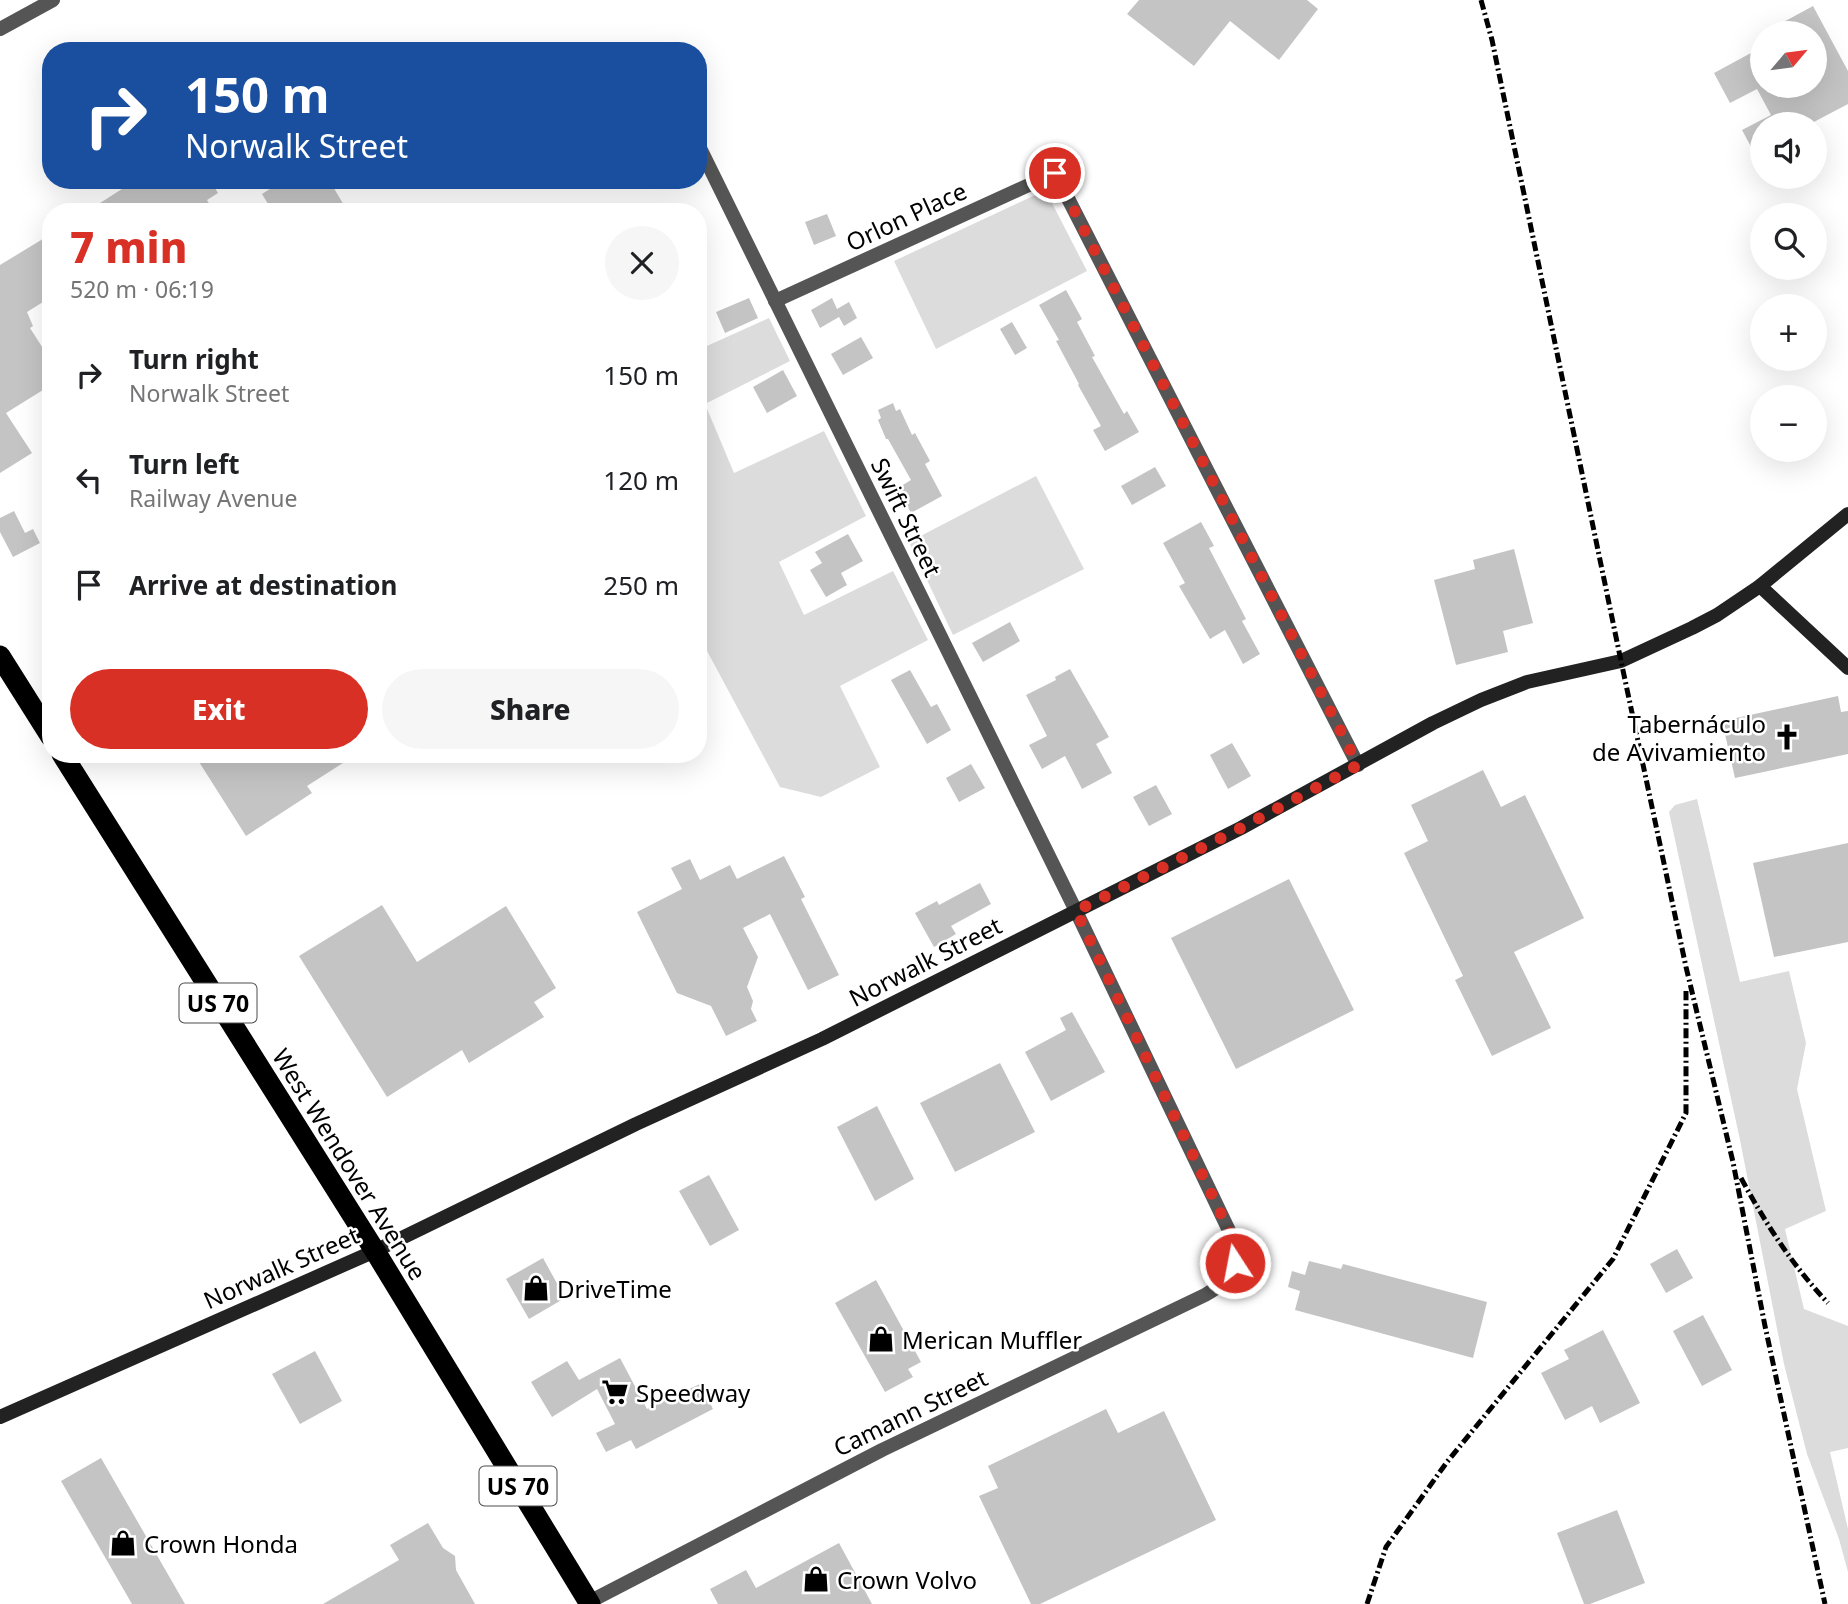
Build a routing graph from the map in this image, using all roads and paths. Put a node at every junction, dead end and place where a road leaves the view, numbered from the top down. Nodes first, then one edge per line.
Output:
1 (53, 0) edge
2 (0, 29) edge
3 (707, 162) edge
4 (775, 301) junction
5 (1848, 514) edge
6 (1760, 586) junction
7 (0, 656) edge
8 (1848, 668) edge
9 (42, 723) edge
10 (68, 763) edge
11 (1358, 765) junction
12 (1076, 911) junction
13 (374, 1251) junction
14 (0, 1417) edge
15 (589, 1603) edge

1 - 2 street
3 - 4 street, Swift Street
4 - 11 street, Orlon Place
4 - 12 street, Swift Street
5 - 6 street, Norwalk Street
6 - 8 street
6 - 11 street, Norwalk Street
7 - 9 highway
10 - 13 highway, West Wendover Avenue / US 70
11 - 12 street, Norwalk Street
12 - 13 street, Norwalk Street
12 - 15 street, Camann Street
13 - 14 street, Norwalk Street
13 - 15 highway, West Wendover Avenue / US 70

